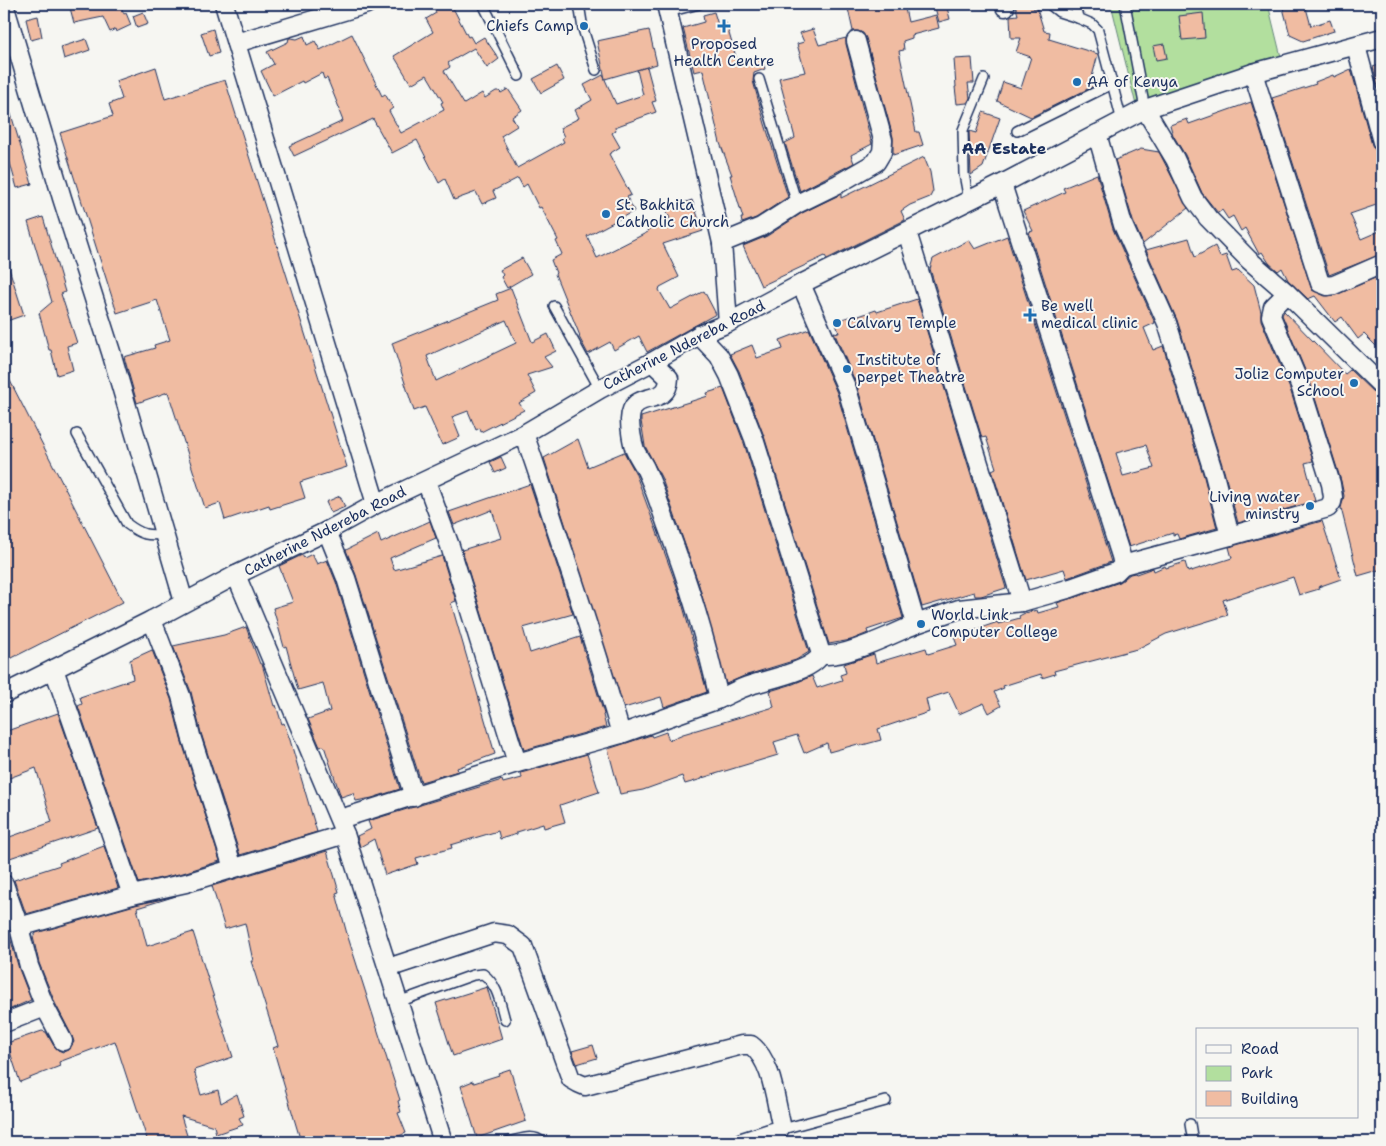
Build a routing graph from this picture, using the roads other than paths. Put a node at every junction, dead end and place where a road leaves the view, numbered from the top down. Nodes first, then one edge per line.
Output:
1 (4, 4) edge
2 (224, 4) edge
3 (367, 4) edge
4 (483, 4) edge
5 (579, 4) edge
6 (699, 4) edge
7 (1048, 4) edge
8 (1075, 4) edge
9 (1125, 4) edge
10 (667, 8) edge
11 (1078, 18) junction
12 (1382, 38) edge
13 (856, 41) dead end
14 (236, 43) junction
15 (1356, 46) junction
16 (596, 70) dead end
17 (1253, 73) junction
18 (519, 76) dead end
19 (759, 79) dead end
20 (984, 79) dead end
21 (1112, 84) junction
22 (1145, 110) junction
23 (1122, 121) junction
24 (1017, 131) dead end
25 (1097, 134) junction
26 (1382, 142) edge
27 (1002, 184) junction
28 (969, 201) junction
29 (797, 204) junction
30 (907, 232) junction
31 (722, 243) junction
32 (1382, 264) edge
33 (801, 284) junction
34 (1287, 292) junction
35 (554, 306) dead end
36 (728, 323) junction
37 (699, 335) junction
38 (652, 362) junction
39 (1382, 386) edge
40 (600, 389) junction
41 (77, 434) dead end
42 (524, 434) junction
43 (426, 481) junction
44 (376, 504) junction
45 (327, 531) junction
46 (165, 534) junction
47 (1230, 536) junction
48 (1123, 565) junction
49 (236, 575) junction
50 (184, 602) junction
51 (1022, 602) junction
52 (152, 620) junction
53 (916, 624) junction
54 (821, 654) junction
55 (54, 669) junction
56 (4, 694) edge
57 (719, 699) junction
58 (621, 734) junction
59 (517, 764) junction
60 (414, 797) junction
61 (343, 827) junction
62 (233, 868) junction
63 (4, 884) edge
64 (132, 895) junction
65 (20, 927) junction
66 (388, 968) junction
67 (398, 1002) junction
68 (45, 1007) junction
69 (505, 1020) dead end
70 (4, 1023) edge
71 (63, 1041) dead end
72 (886, 1101) dead end
73 (1190, 1124) dead end
74 (779, 1130) junction
75 (751, 1141) edge
76 (443, 1142) edge
77 (508, 1142) edge
78 (542, 1142) edge
79 (1192, 1142) edge

1 - 46 street
2 - 14 street
3 - 14 street
4 - 18 lane
5 - 16 lane
6 - 10 lane
7 - 11 lane
8 - 11 lane
9 - 22 lane
10 - 31 street
11 - 21 lane
12 - 15 street, Catherine Ndereba Road
13 - 29 street
14 - 44 street
15 - 17 street, Catherine Ndereba Road
15 - 26 street
17 - 22 street, Catherine Ndereba Road
17 - 32 street
19 - 29 lane
20 - 28 lane
21 - 23 lane
21 - 24 lane
22 - 23 street, Catherine Ndereba Road
22 - 34 street
23 - 25 street, Catherine Ndereba Road
25 - 27 street, Catherine Ndereba Road
25 - 47 street
27 - 28 street, Catherine Ndereba Road
27 - 48 street
28 - 30 street, Catherine Ndereba Road
29 - 31 street
30 - 33 street, Catherine Ndereba Road
30 - 51 street
31 - 36 street
33 - 36 street, Catherine Ndereba Road
33 - 53 street
34 - 39 street
34 - 47 street
35 - 40 lane
36 - 37 street, Catherine Ndereba Road
37 - 38 street, Catherine Ndereba Road
37 - 54 street
38 - 40 street, Catherine Ndereba Road
38 - 57 street
40 - 42 street, Catherine Ndereba Road
41 - 46 lane
42 - 43 street, Catherine Ndereba Road
42 - 58 street
43 - 44 street, Catherine Ndereba Road
43 - 59 street
44 - 45 street, Catherine Ndereba Road
45 - 49 street, Catherine Ndereba Road
45 - 60 street
46 - 50 street
47 - 48 street
48 - 51 street
49 - 50 street, Catherine Ndereba Road
49 - 61 street
50 - 52 street, Catherine Ndereba Road
51 - 53 street
52 - 55 street, Catherine Ndereba Road
52 - 62 street
53 - 54 street
54 - 57 street
55 - 56 street, Catherine Ndereba Road
55 - 64 street
57 - 58 street
58 - 59 street
59 - 60 street
60 - 61 street
61 - 62 street
61 - 66 street
62 - 64 street
63 - 65 street
64 - 65 street
65 - 68 street
66 - 67 street
66 - 74 street
67 - 69 lane
67 - 76 street
68 - 70 street
68 - 71 street
72 - 74 lane
73 - 79 lane
74 - 75 street
77 - 78 lane

